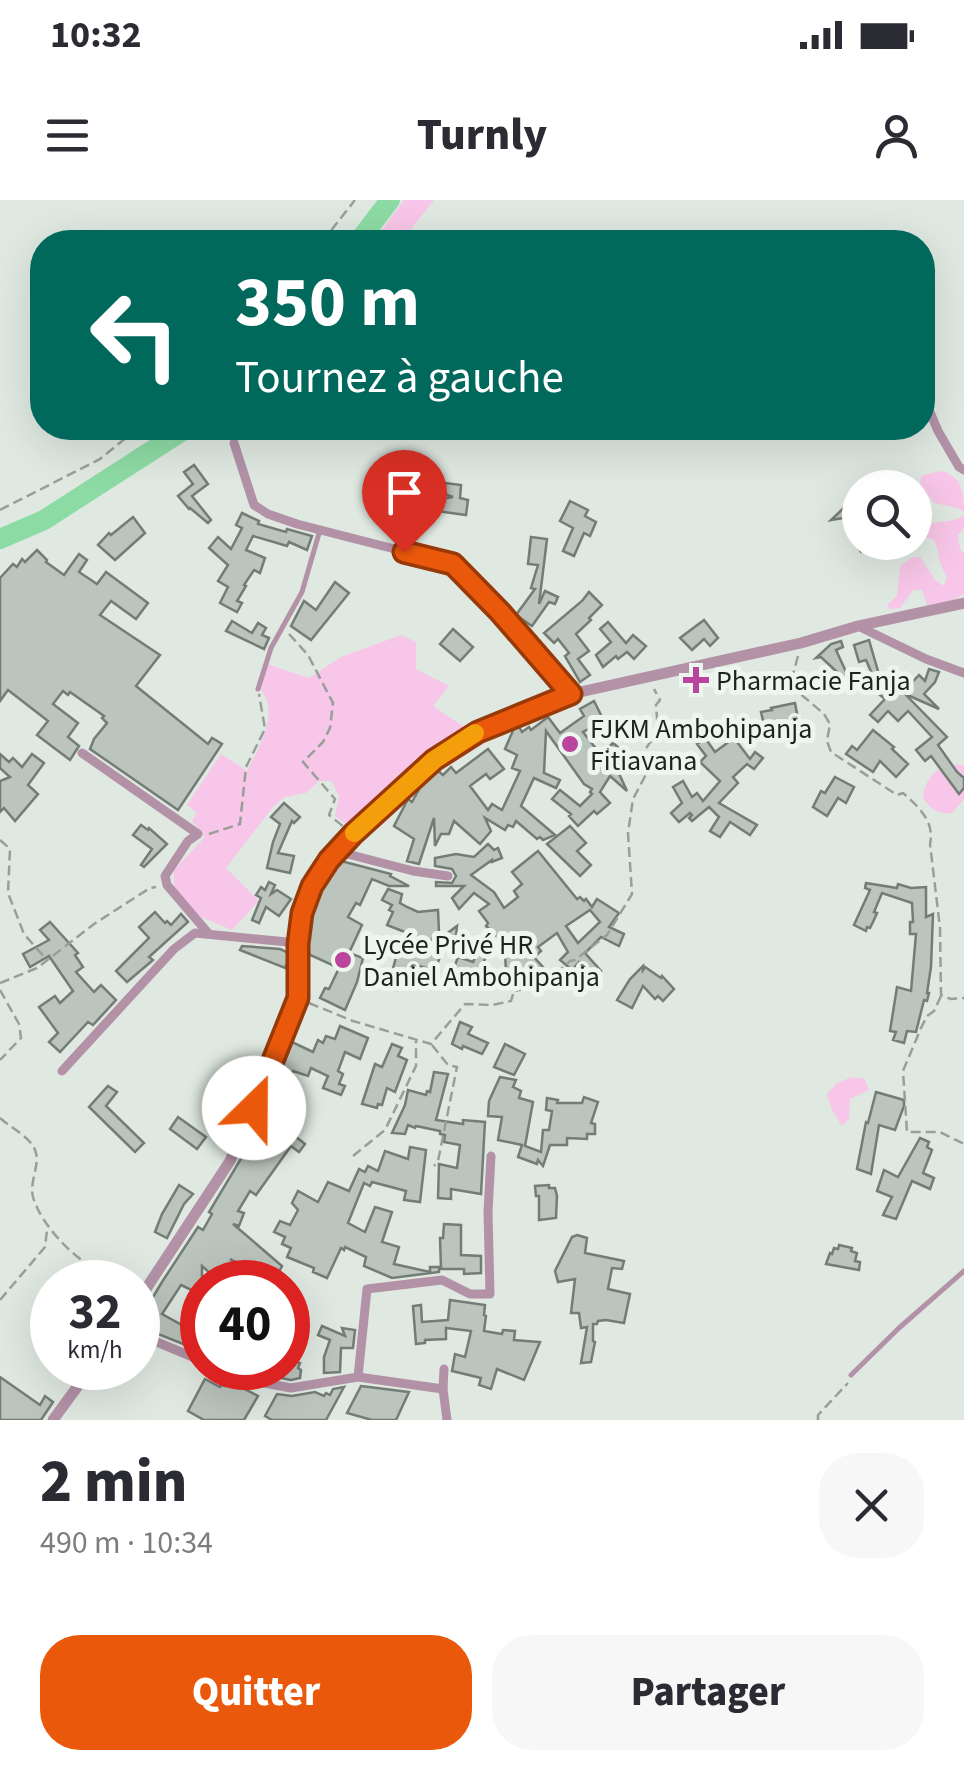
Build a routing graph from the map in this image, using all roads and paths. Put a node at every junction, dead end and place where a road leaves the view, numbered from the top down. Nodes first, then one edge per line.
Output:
1 (355, 200) edge
2 (331, 230) edge
3 (935, 423) edge
4 (124, 440) edge
5 (234, 442) dead end
6 (964, 470) edge
7 (0, 510) edge
8 (320, 529) junction
9 (964, 603) edge
10 (282, 626) junction
11 (858, 626) junction
12 (801, 643) junction
13 (964, 673) edge
14 (647, 676) junction
15 (258, 689) joint
16 (571, 694) junction
17 (82, 752) dead end
18 (198, 834) junction
19 (353, 834) junction
20 (0, 840) edge
21 (336, 851) junction
22 (448, 876) dead end
23 (167, 885) junction
24 (208, 932) junction
25 (298, 944) junction
26 (47, 960) junction
27 (0, 983) edge
28 (0, 990) edge
29 (941, 995) junction
30 (298, 998) junction
31 (964, 998) edge
32 (416, 1040) junction
33 (431, 1044) junction
34 (0, 1060) edge
35 (62, 1072) dead end
36 (0, 1118) edge
37 (964, 1144) edge
38 (352, 1156) dead end
39 (492, 1156) dead end
40 (434, 1166) dead end
41 (48, 1229) junction
42 (84, 1260) edge
43 (160, 1268) edge
44 (964, 1271) edge
45 (0, 1300) edge
46 (444, 1369) dead end
47 (851, 1375) joint
48 (358, 1377) junction
49 (310, 1385) edge
50 (442, 1389) junction
51 (74, 1390) edge
52 (53, 1420) edge
53 (447, 1420) edge
54 (818, 1420) edge

1 - 2 path
3 - 6 street
4 - 7 path
5 - 8 street
8 - 10 lane
8 - 16 street
9 - 11 street
10 - 15 lane
10 - 19 path
11 - 12 street
11 - 13 street
12 - 14 street
12 - 29 path
14 - 16 street
14 - 33 path
15 - 18 path
16 - 19 street
17 - 18 street
18 - 23 street
19 - 21 street
20 - 26 path
21 - 22 street
21 - 25 street
23 - 24 street
23 - 26 path
24 - 25 street
24 - 35 street
25 - 30 street
26 - 27 path
28 - 34 path
29 - 31 path
29 - 37 path
30 - 32 path
30 - 43 street
32 - 33 path
32 - 38 path
33 - 40 path
36 - 41 path
39 - 48 street
41 - 42 path
41 - 45 path
44 - 47 lane
46 - 50 street
47 - 54 path
48 - 49 street
48 - 50 street
50 - 53 street
51 - 52 street

